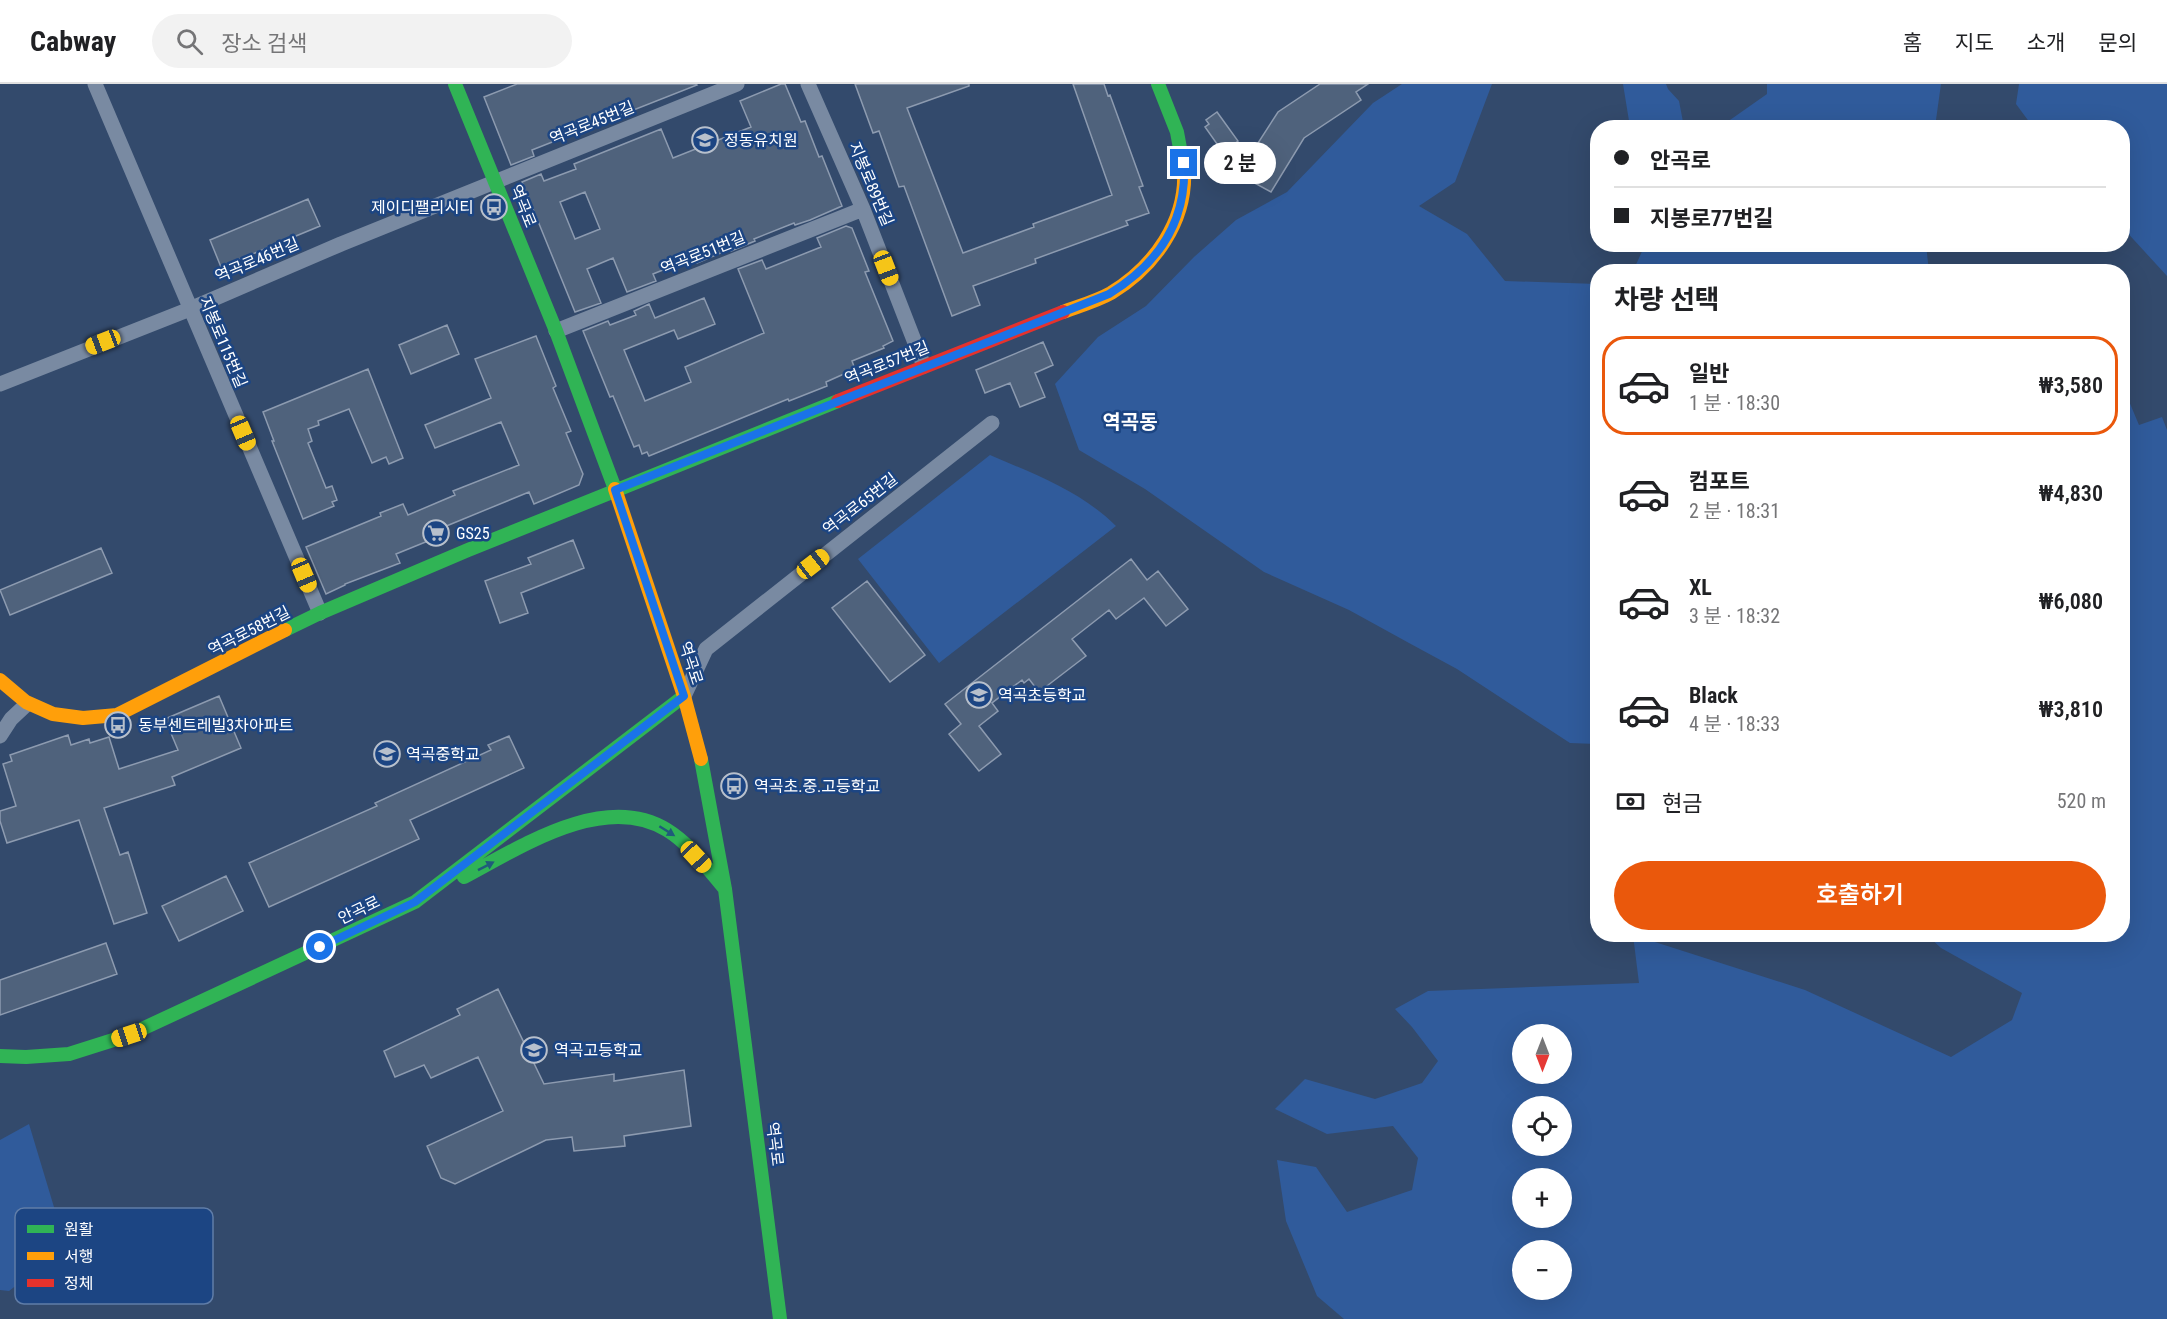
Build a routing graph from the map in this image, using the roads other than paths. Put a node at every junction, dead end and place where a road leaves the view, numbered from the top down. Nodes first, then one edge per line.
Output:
1 (95, 84) edge
2 (455, 84) edge
3 (737, 84) edge
4 (808, 84) edge
5 (1158, 84) edge
6 (495, 182) junction
7 (863, 209) junction
8 (190, 309) junction
9 (556, 331) junction
10 (924, 366) junction
11 (0, 384) edge
12 (992, 423) dead end
13 (615, 490) junction
14 (320, 613) junction
15 (0, 680) edge
16 (684, 696) junction
17 (27, 704) junction
18 (0, 736) edge
19 (725, 889) junction
20 (415, 902) junction
21 (0, 1056) edge
22 (780, 1319) edge

1 - 8 street, 지봉로115번길
2 - 6 street, 역곡로
3 - 6 street, 역곡로45번길
4 - 7 street, 지봉로89번길
5 - 10 street, 역곡로57번길
6 - 8 street, 역곡로46번길
6 - 9 street, 역곡로
7 - 9 street, 역곡로51번길
7 - 10 street, 지봉로89번길
8 - 11 street, 역곡로46번길
8 - 14 street, 지봉로115번길
9 - 13 street, 역곡로
10 - 13 street, 역곡로57번길
12 - 16 street, 역곡로65번길
13 - 14 street, 역곡로58번길
13 - 16 street, 역곡로
14 - 17 street, 역곡로58번길
15 - 17 street
16 - 19 street, 역곡로
16 - 20 street, 안곡로
17 - 18 street
20 -> 19 street
19 - 22 street, 역곡로
20 - 21 street, 안곡로

